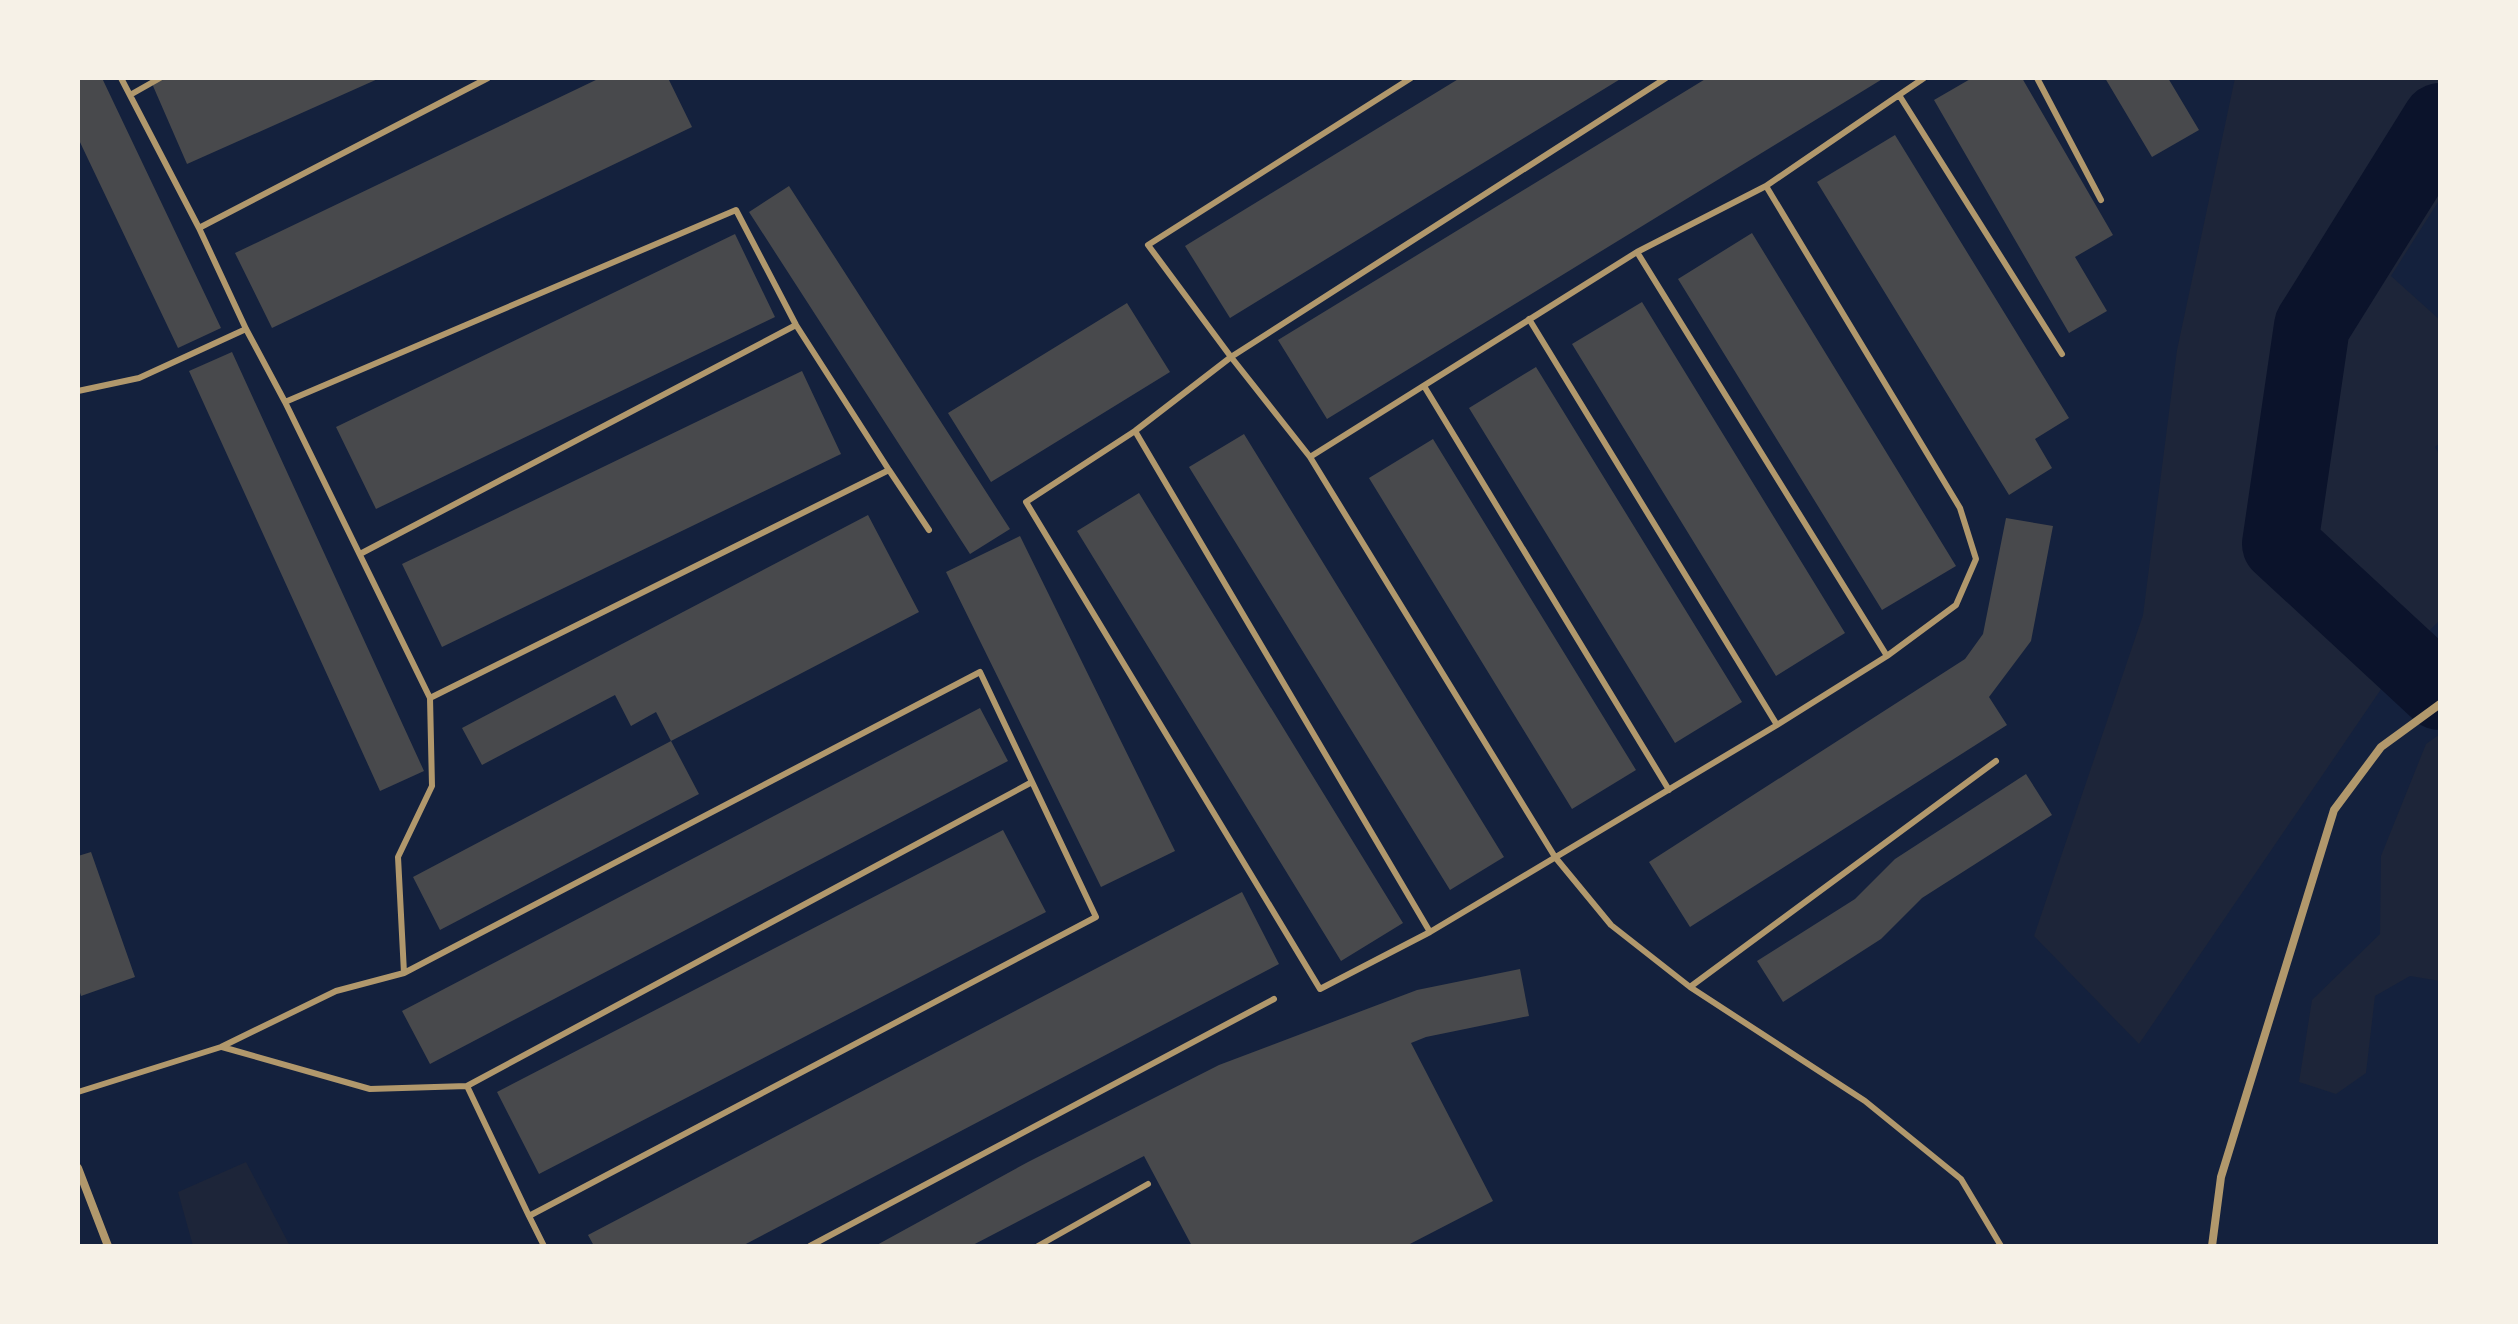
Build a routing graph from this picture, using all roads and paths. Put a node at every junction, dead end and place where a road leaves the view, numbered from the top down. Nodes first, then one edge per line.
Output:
1 (121, 78) edge
2 (160, 78) edge
3 (488, 78) edge
4 (1411, 78) edge
5 (1666, 78) edge
6 (1924, 78) edge
7 (2037, 78) edge
8 (130, 95) junction
9 (1899, 95) junction
10 (1766, 186) junction
11 (2101, 200) dead end
12 (199, 228) junction
13 (1637, 252) junction
14 (1529, 319) junction
15 (796, 325) junction
16 (246, 329) junction
17 (2062, 354) dead end
18 (1231, 357) junction
19 (1424, 386) junction
20 (78, 391) edge
21 (285, 402) junction
22 (1135, 431) junction
23 (1310, 457) junction
24 (889, 470) junction
25 (929, 530) dead end
26 (360, 554) junction
27 (1887, 656) junction
28 (430, 698) junction
29 (2440, 704) edge
30 (1777, 725) junction
31 (1996, 761) dead end
32 (1032, 782) junction
33 (1669, 790) junction
34 (1555, 857) junction
35 (1430, 932) junction
36 (404, 973) junction
37 (1690, 987) junction
38 (1274, 999) dead end
39 (221, 1047) junction
40 (467, 1086) junction
41 (78, 1092) edge
42 (78, 1168) edge
43 (1148, 1184) dead end
44 (529, 1216) junction
45 (108, 1246) edge
46 (544, 1246) edge
47 (810, 1246) edge
48 (1038, 1246) edge
49 (2001, 1246) edge
50 (2212, 1246) edge

1 - 8 lane
2 - 8 lane
3 - 12 lane
4 - 18 lane
5 - 18 lane
6 - 9 lane
7 - 11 lane
8 - 12 lane
9 - 10 lane
9 - 17 lane
10 - 13 lane
10 - 27 lane
12 - 16 lane
13 - 14 lane
13 - 27 lane
14 - 19 lane
14 - 30 lane
15 - 21 lane
15 - 24 lane
15 - 26 lane
16 - 20 lane
16 - 21 lane
18 - 22 lane
18 - 23 lane
19 - 23 lane
19 - 33 lane
21 - 26 lane
22 - 35 lane
22 - 35 lane
23 - 34 lane
24 - 25 lane
24 - 28 lane
26 - 28 lane
27 - 30 lane
28 - 36 lane
29 - 50 street
30 - 33 lane
31 - 37 lane
32 - 36 lane
32 - 40 lane
32 - 44 lane
33 - 34 lane
34 - 35 lane
34 - 37 lane
36 - 39 lane
37 - 49 lane
38 - 47 lane
39 - 40 lane
39 - 41 lane
40 - 44 lane
42 - 45 street
43 - 48 lane
44 - 46 lane

